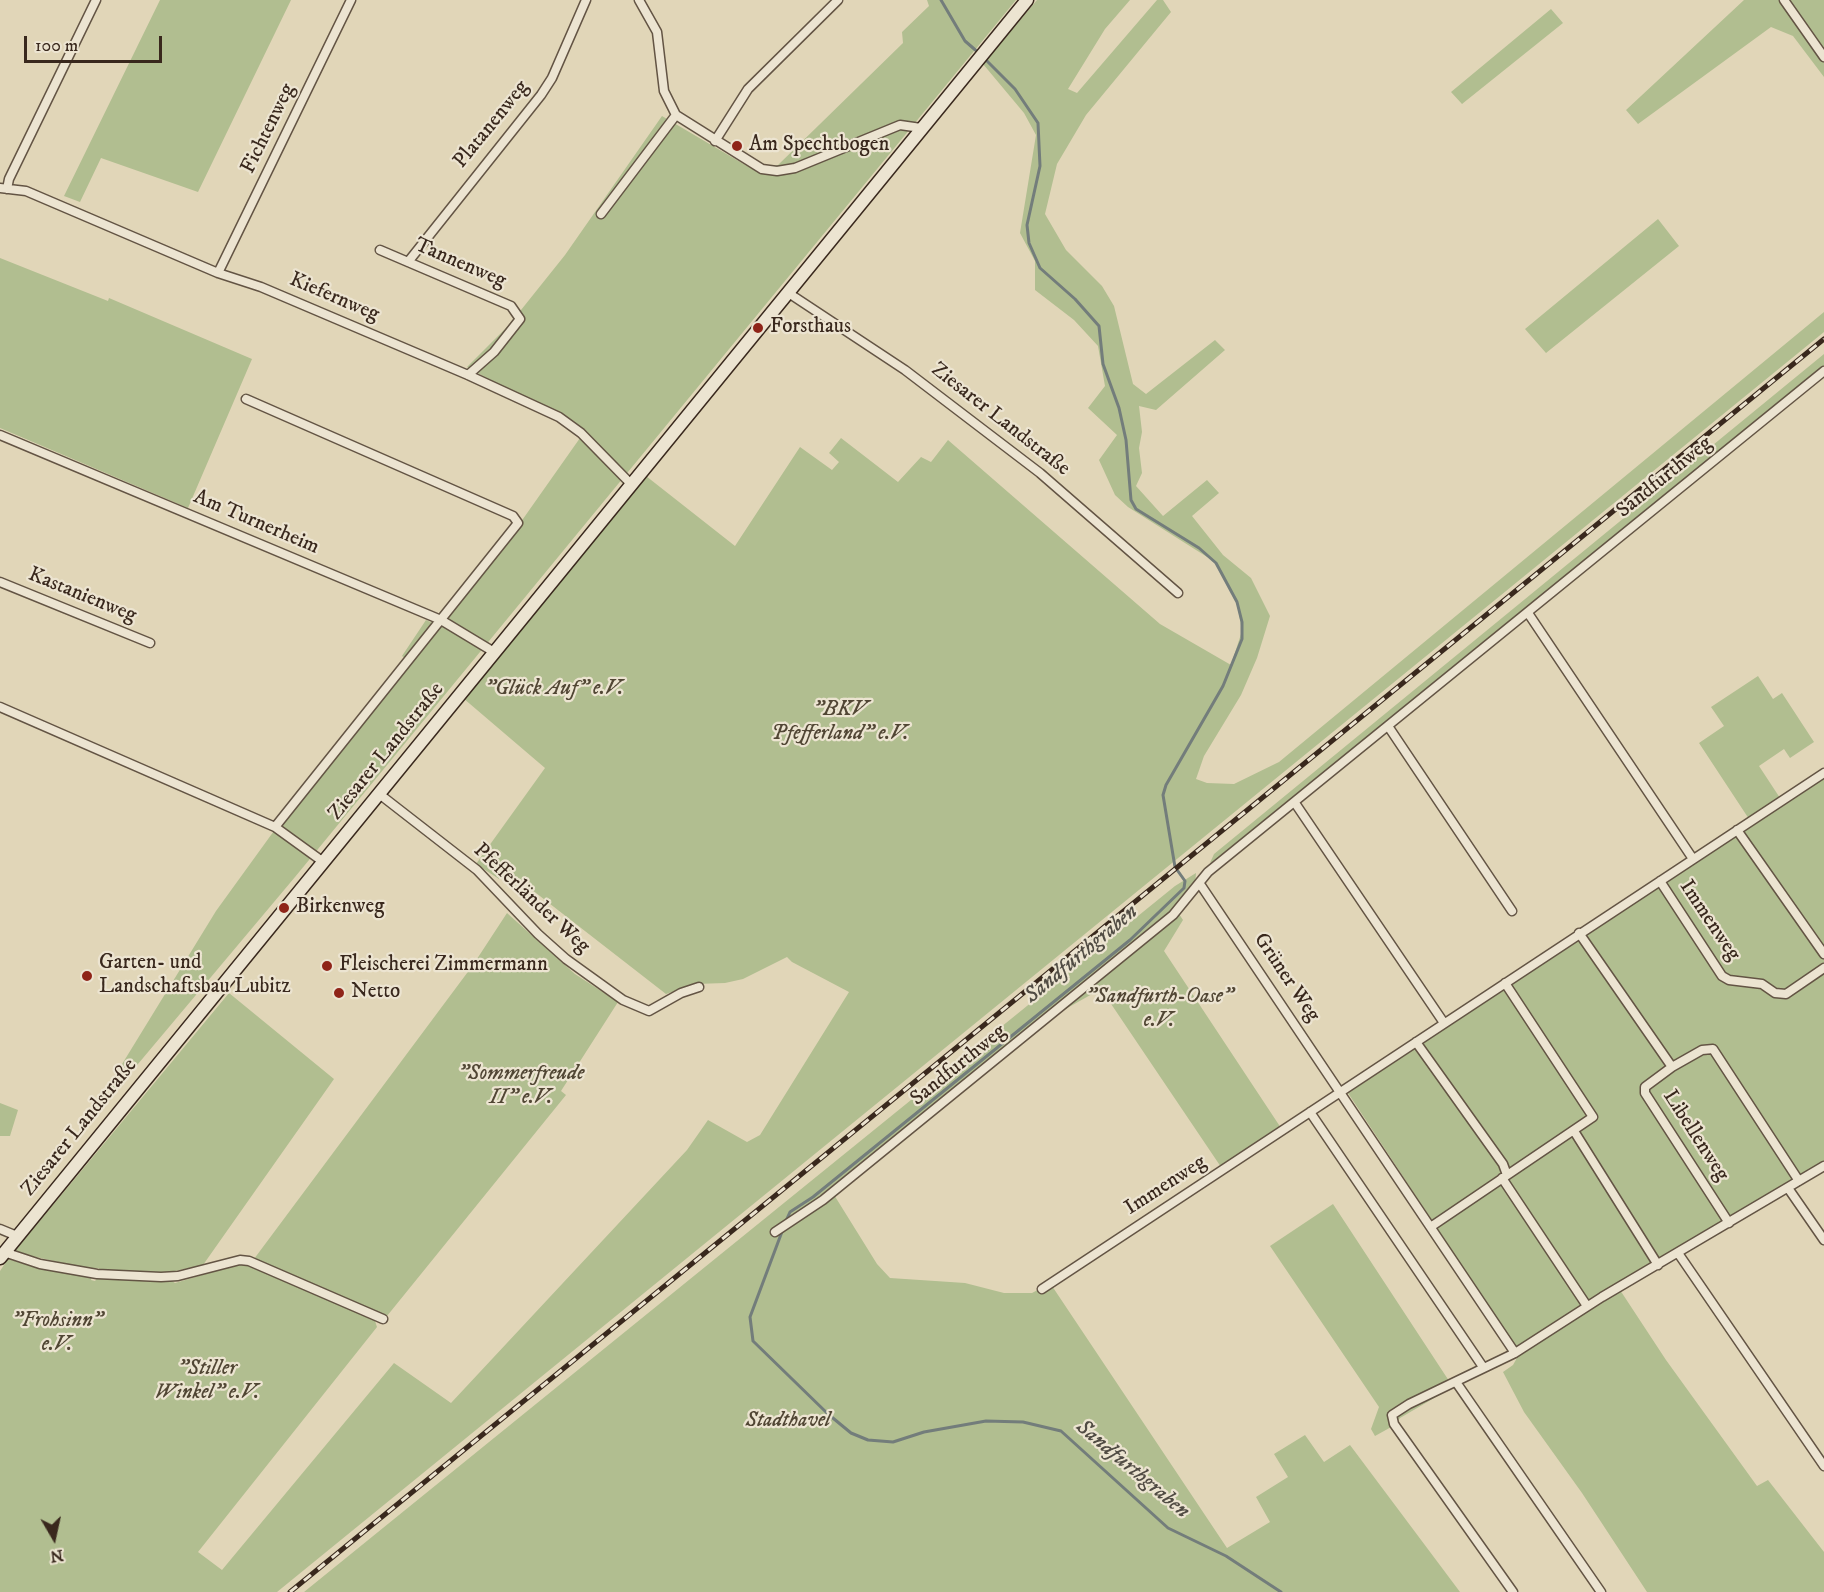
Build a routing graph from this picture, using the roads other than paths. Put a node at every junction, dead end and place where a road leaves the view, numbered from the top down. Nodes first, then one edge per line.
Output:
1 (96, 0) edge
2 (351, 0) edge
3 (586, 0) edge
4 (837, 0) edge
5 (1027, 0) edge
6 (1784, 0) edge
7 (644, 2) edge
8 (1824, 57) edge
9 (676, 115) junction
10 (921, 128) junction
11 (715, 141) junction
12 (3, 188) edge
13 (601, 214) dead end
14 (380, 250) dead end
15 (408, 262) junction
16 (218, 273) junction
17 (787, 292) junction
18 (1824, 371) edge
19 (468, 375) junction
20 (246, 399) dead end
21 (0, 435) edge
22 (631, 484) junction
23 (0, 582) edge
24 (1178, 593) dead end
25 (1528, 613) junction
26 (441, 620) junction
27 (150, 643) dead end
28 (494, 652) junction
29 (0, 708) edge
30 (1388, 726) junction
31 (1824, 773) edge
32 (378, 793) junction
33 (1295, 803) junction
34 (275, 827) junction
35 (1737, 831) junction
36 (1693, 860) junction
37 (322, 861) junction
38 (1660, 881) junction
39 (1200, 884) junction
40 (1512, 911) dead end
41 (1580, 933) junction
42 (1824, 954) edge
43 (1824, 968) edge
44 (1505, 983) junction
45 (699, 987) dead end
46 (1443, 1023) junction
47 (1416, 1042) junction
48 (1672, 1068) junction
49 (1341, 1092) junction
50 (1310, 1113) junction
51 (1574, 1131) junction
52 (1824, 1166) edge
53 (1504, 1177) junction
54 (1799, 1181) junction
55 (1788, 1188) junction
56 (1729, 1223) junction
57 (1432, 1226) junction
58 (0, 1229) edge
59 (775, 1232) dead end
60 (17, 1236) junction
61 (1824, 1240) edge
62 (1678, 1253) junction
63 (2, 1255) edge
64 (1658, 1265) junction
65 (1041, 1289) dead end
66 (1587, 1306) junction
67 (383, 1319) dead end
68 (1515, 1353) junction
69 (1483, 1367) junction
70 (1456, 1382) junction
71 (1824, 1466) edge
72 (1513, 1592) edge
73 (1601, 1592) edge

1 - 12 street
2 - 16 street, Fichtenweg
3 - 15 street, Platanenweg
4 - 11 street
5 - 10 main road, Ziesarer Landstraße
6 - 8 street
7 - 9 street
9 - 11 street
9 - 13 street
10 - 11 street
10 - 17 main road, Ziesarer Landstraße
12 - 16 street, Kiefernweg
14 - 15 street, Tannenweg
15 - 19 street, Tannenweg
16 - 19 street, Kiefernweg
17 - 22 main road, Ziesarer Landstraße
17 - 24 street, Ziesarer Landstraße
18 - 25 street, Sandfurthweg
19 - 22 street, Kiefernweg
20 - 26 street, Ziesarer Landstraße
21 - 26 street, Am Turnerheim
22 - 28 main road, Ziesarer Landstraße
23 - 27 street, Kastanienweg
25 - 30 street, Sandfurthweg
25 - 36 street
26 - 28 street, Am Turnerheim
26 - 34 street, Ziesarer Landstraße
28 - 32 main road, Ziesarer Landstraße
29 - 34 street
30 - 33 street, Sandfurthweg
30 - 40 street
31 - 35 street, Immenweg
32 - 37 main road, Ziesarer Landstraße
32 - 45 street, Pfefferländer Weg
33 - 39 street, Sandfurthweg
33 - 46 street
34 - 37 street
35 - 36 street, Immenweg
35 - 42 street
36 - 38 street, Immenweg
37 - 60 main road, Ziesarer Landstraße
38 - 41 street, Immenweg
38 - 43 street, Immenweg
39 - 49 street, Grüner Weg
39 - 59 street, Sandfurthweg
41 - 44 street, Immenweg
41 - 48 street
44 - 46 street, Immenweg
44 - 51 street
46 - 47 street, Immenweg
47 - 49 street, Immenweg
47 - 53 street
48 - 54 street, Libellenweg
48 - 56 street, Libellenweg
49 - 50 street, Immenweg
49 - 57 street
50 - 65 street, Immenweg
50 - 69 street
51 - 53 street
51 - 64 street
52 - 54 street
53 - 57 street
53 - 66 street
54 - 55 street
55 - 56 street
55 - 61 street
56 - 62 street
57 - 68 street
58 - 60 street
60 - 63 main road, Ziesarer Landstraße
62 - 64 street
62 - 71 street
63 - 67 street
64 - 66 street
66 - 68 street
68 - 69 street
69 - 70 street
70 - 72 street
70 - 73 street

